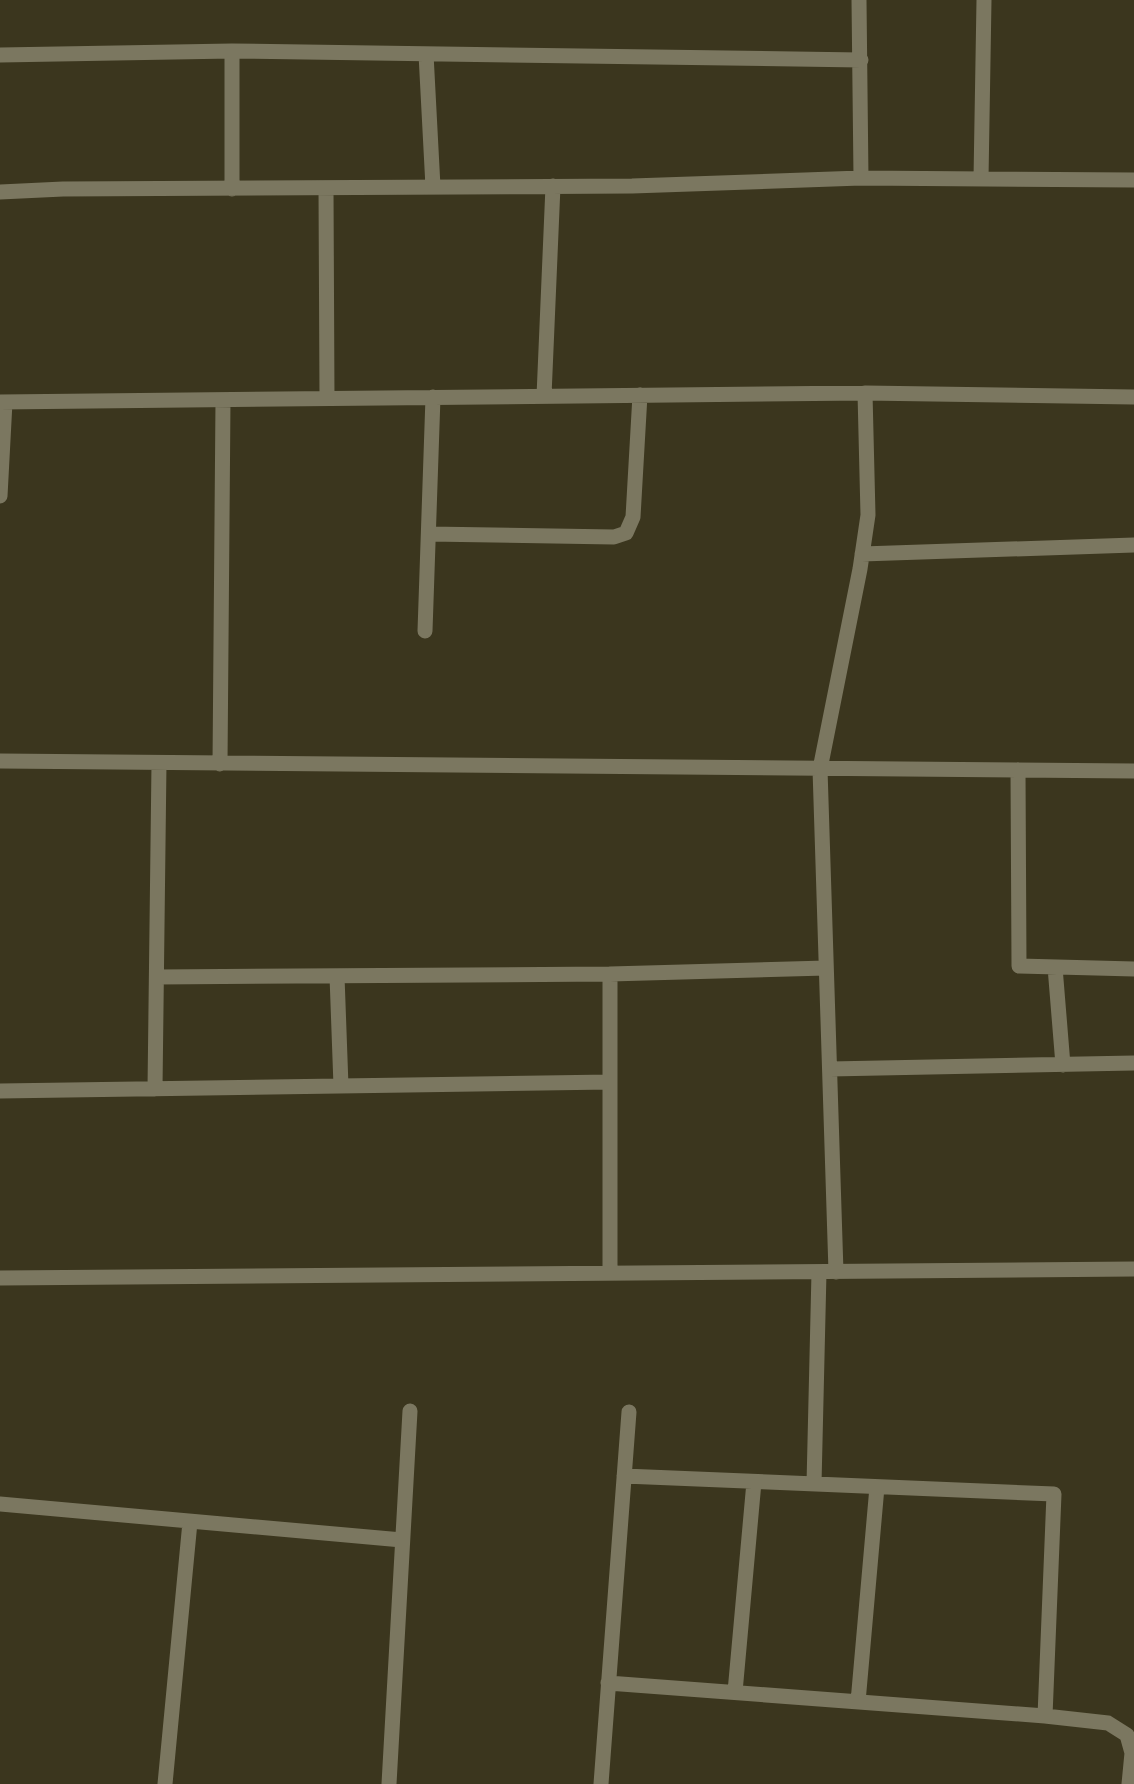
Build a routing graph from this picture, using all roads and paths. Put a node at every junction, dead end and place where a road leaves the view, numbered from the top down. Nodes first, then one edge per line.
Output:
1 (859, 0) edge
2 (984, 0) edge
3 (232, 51) junction
4 (426, 54) junction
5 (0, 55) edge
6 (861, 60) junction
7 (861, 178) junction
8 (981, 179) junction
9 (1134, 180) edge
10 (553, 186) junction
11 (433, 187) junction
12 (326, 188) junction
13 (232, 189) junction
14 (0, 192) edge
15 (865, 393) junction
16 (640, 395) junction
17 (544, 396) junction
18 (433, 397) junction
19 (1134, 397) edge
20 (327, 398) junction
21 (223, 400) junction
22 (2, 402) edge
23 (0, 496) edge
24 (429, 534) junction
25 (1134, 545) edge
26 (862, 554) junction
27 (425, 631) dead end
28 (0, 761) edge
29 (159, 763) junction
30 (220, 764) junction
31 (820, 769) junction
32 (1018, 770) junction
33 (1134, 771) edge
34 (1055, 967) junction
35 (826, 969) junction
36 (1134, 969) edge
37 (610, 974) junction
38 (337, 976) junction
39 (157, 977) junction
40 (1134, 1063) edge
41 (1063, 1065) junction
42 (830, 1069) junction
43 (610, 1082) junction
44 (341, 1086) junction
45 (155, 1089) junction
46 (0, 1091) edge
47 (1134, 1269) edge
48 (819, 1272) junction
49 (836, 1272) junction
50 (610, 1273) junction
51 (0, 1278) edge
52 (410, 1411) dead end
53 (628, 1412) dead end
54 (624, 1476) junction
55 (754, 1482) junction
56 (814, 1484) junction
57 (877, 1487) junction
58 (0, 1504) edge
59 (190, 1522) junction
60 (402, 1540) junction
61 (608, 1683) junction
62 (735, 1692) junction
63 (858, 1702) junction
64 (1045, 1716) junction
65 (1131, 1735) edge
66 (165, 1784) edge
67 (389, 1784) edge
68 (601, 1784) edge
69 (1129, 1784) edge

1 - 6 street
2 - 8 street
3 - 4 street
3 - 5 street
3 - 13 street
4 - 6 street
4 - 11 street
6 - 7 street
7 - 8 street
7 - 10 street
8 - 9 street
10 - 11 street
10 - 17 street
11 - 12 street
12 - 13 street
12 - 20 street
13 - 14 street
15 - 16 street
15 - 19 street
15 - 26 street
16 - 17 street
16 - 24 street
17 - 18 street
18 - 20 street
18 - 24 street
20 - 21 street
21 - 22 street
21 - 30 street
22 - 23 street
24 - 27 street
25 - 26 street
26 - 31 street
28 - 29 street
29 - 30 street
29 - 39 street
30 - 31 street
31 - 32 street
31 - 35 street
32 - 33 street
32 - 34 street
34 - 36 street
34 - 41 street
35 - 37 street
35 - 42 street
37 - 38 street
37 - 43 street
38 - 39 street
38 - 44 street
39 - 45 street
40 - 41 street
41 - 42 street
42 - 49 street
43 - 44 street
43 - 50 street
44 - 45 street
45 - 46 street
47 - 49 street
48 - 49 street
48 - 50 street
48 - 56 street
50 - 51 street
52 - 60 street
53 - 54 street
54 - 55 street
54 - 61 street
55 - 56 street
55 - 62 street
56 - 57 street
57 - 63 street
57 - 64 street
58 - 59 street
59 - 60 street
59 - 66 street
60 - 67 street
61 - 62 street
61 - 68 street
62 - 63 street
63 - 64 street
64 - 65 street
65 - 69 street

